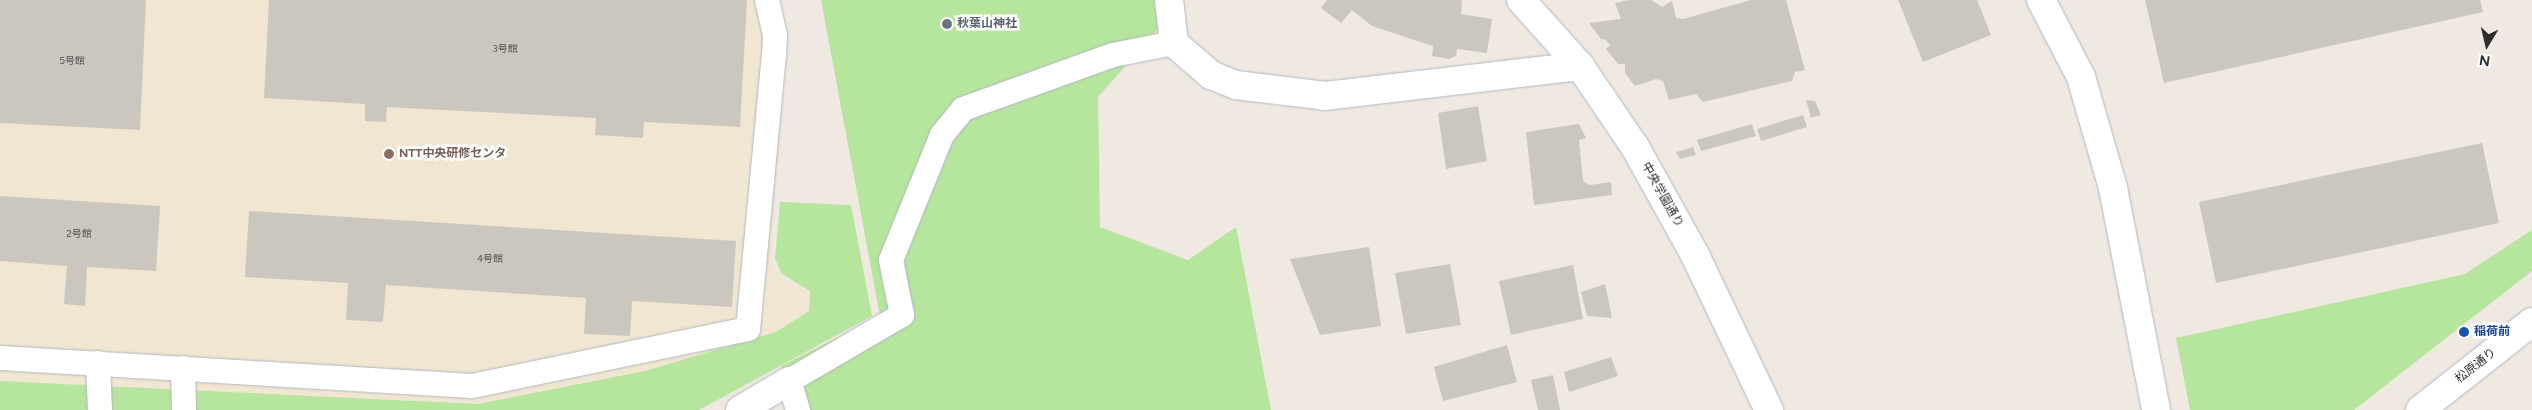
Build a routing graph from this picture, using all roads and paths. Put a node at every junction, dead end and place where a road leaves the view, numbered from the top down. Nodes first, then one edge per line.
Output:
1 (767, 0) edge
2 (1169, 0) edge
3 (1521, 0) edge
4 (2040, 0) edge
5 (1174, 43) junction
6 (1580, 66) junction
7 (2532, 322) edge
8 (0, 358) edge
9 (98, 363) junction
10 (183, 368) junction
11 (790, 381) junction
12 (100, 410) edge
13 (184, 410) edge
14 (740, 410) edge
15 (798, 410) edge
16 (1769, 410) edge
17 (2156, 410) edge
18 (2420, 410) edge

1 - 10 lane
2 - 5 street
3 - 6 street, 中央学園通り
4 - 17 street
5 - 6 street
5 - 11 lane
6 - 16 street, 中央学園通り
7 - 18 street, 松原通り
8 - 9 lane
9 - 10 lane
9 - 12 lane
10 - 13 lane
11 - 14 street
11 - 15 lane

